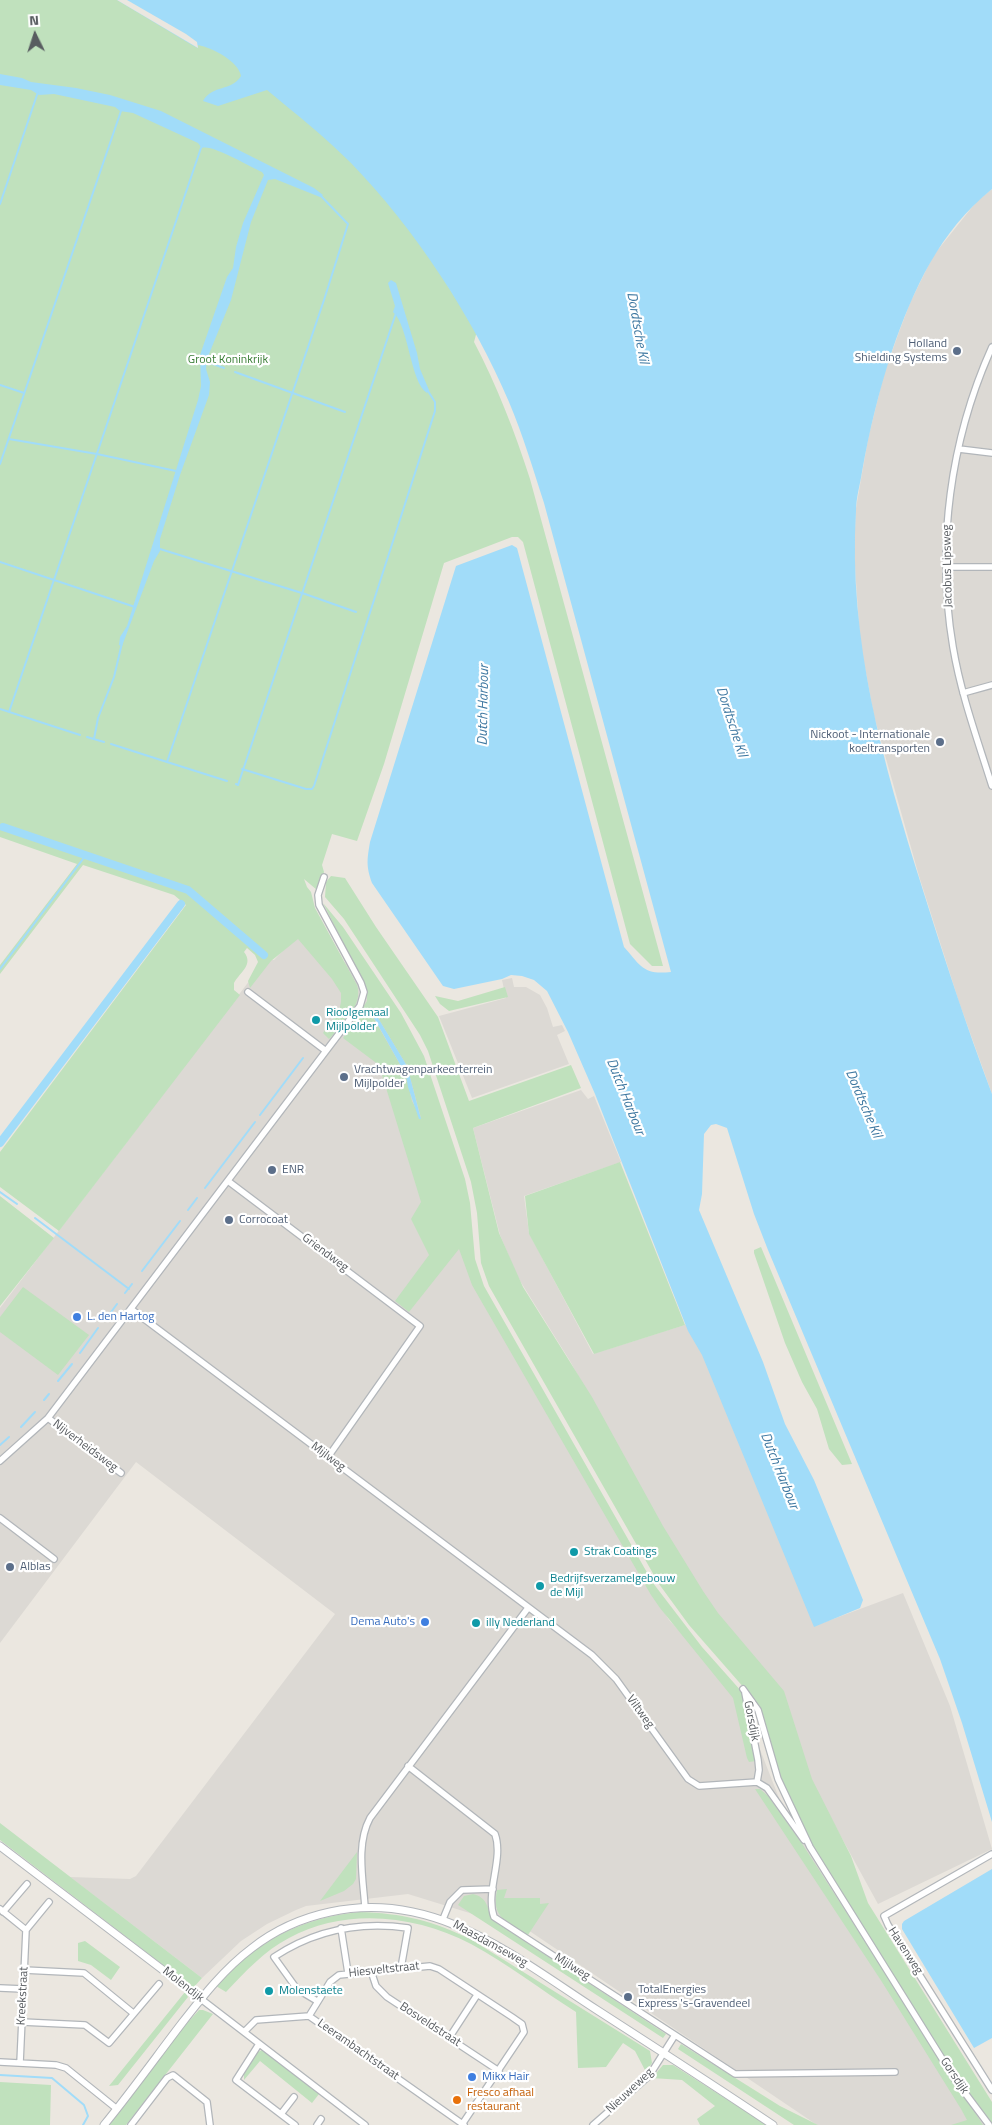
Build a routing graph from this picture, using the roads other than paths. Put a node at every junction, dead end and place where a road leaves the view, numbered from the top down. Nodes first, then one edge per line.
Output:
1 (992, 347) edge
2 (958, 449) junction
3 (992, 453) edge
4 (946, 567) junction
5 (992, 567) edge
6 (992, 685) edge
7 (963, 693) junction
8 (992, 786) edge
9 (324, 877) dead end
10 (248, 992) dead end
11 (326, 1051) junction
12 (228, 1181) junction
13 (131, 1309) junction
14 (48, 1418) junction
15 (328, 1457) junction
16 (0, 1461) edge
17 (121, 1473) dead end
18 (0, 1518) edge
19 (54, 1559) dead end
20 (528, 1608) junction
21 (408, 1766) junction
22 (757, 1782) junction
23 (0, 1846) edge
24 (810, 1848) junction
25 (992, 1854) edge
26 (27, 1884) dead end
27 (493, 1889) junction
28 (49, 1902) dead end
29 (365, 1907) junction
30 (2, 1911) edge
31 (443, 1919) junction
32 (341, 1928) junction
33 (26, 1930) junction
34 (401, 1968) junction
35 (24, 1970) junction
36 (371, 1971) junction
37 (348, 1973) junction
38 (159, 1984) dead end
39 (0, 1988) edge
40 (23, 1989) junction
41 (478, 1995) junction
42 (201, 1999) junction
43 (317, 2001) junction
44 (133, 2014) junction
45 (310, 2016) junction
46 (22, 2022) junction
47 (244, 2032) junction
48 (674, 2035) junction
49 (449, 2038) junction
50 (259, 2044) junction
51 (664, 2054) junction
52 (0, 2062) edge
53 (20, 2063) junction
54 (499, 2071) junction
55 (895, 2072) dead end
56 (992, 2090) edge
57 (294, 2097) dead end
58 (117, 2109) junction
59 (281, 2114) junction
60 (321, 2120) dead end
61 (463, 2124) edge
62 (104, 2125) edge
63 (132, 2125) edge
64 (210, 2125) edge
65 (295, 2125) edge
66 (317, 2125) edge
67 (365, 2125) edge
68 (593, 2125) edge
69 (774, 2125) edge
70 (989, 2125) edge

1 - 2 street, Jacobus Lipsweg
2 - 3 street
2 - 4 street, Jacobus Lipsweg
4 - 5 street
4 - 7 street, Jacobus Lipsweg
6 - 7 street
7 - 8 street, Jacobus Lipsweg
9 - 11 street
10 - 11 street
11 - 12 street
12 - 13 street
12 - 15 street, Griendweg
13 - 14 street
13 - 15 street, Mijlweg
14 - 16 street
14 - 17 street, Nijverheidsweg
15 - 20 street, Mijlweg
18 - 19 street
20 - 21 street
20 - 22 street, Viltweg
21 - 27 street, Mijlweg
21 - 29 street
22 - 24 street, Gorsdijk
22 - 24 street, Gorsdijk
23 - 42 street, Molendijk
24 - 70 street, Gorsdijk
25 - 56 street, Havenweg
26 - 30 street
27 - 31 street
27 - 48 street, Mijlweg
28 - 33 street
29 - 31 street, Maasdamseweg
29 - 42 street, Maasdamseweg
30 - 33 street
31 - 51 street, Maasdamseweg
32 - 34 street
32 - 37 street
32 - 43 street
33 - 35 street, Kreekstraat
34 - 36 street, Hiesveltstraat
34 - 41 street, Hiesveltstraat
35 - 40 street, Kreekstraat
35 - 44 street
36 - 37 street, Hiesveltstraat
36 - 49 street, Bosveldstraat
37 - 43 street, Hiesveltstraat
38 - 44 street
39 - 40 street
40 - 46 street, Kreekstraat
41 - 49 street
41 - 54 street, Hiesveltstraat
42 - 47 street, Molendijk
42 - 58 street, Maasdamseweg
43 - 45 street, Hiesveltstraat
44 - 46 street
45 - 47 street, Leerambachtstraat
45 - 61 street, Leerambachtstraat
46 - 53 street, Kreekstraat
47 - 50 street, Molendijk
48 - 51 street
48 - 55 street, Mijlweg
49 - 54 street, Bosveldstraat
50 - 59 street
50 - 67 street, Molendijk
51 - 68 street, Nieuweweg
51 - 69 street, Maasdamseweg
52 - 53 street
53 - 58 street
54 - 61 street
57 - 59 street
58 - 62 street, Maasdamseweg
59 - 65 street
60 - 66 street
63 - 64 street

